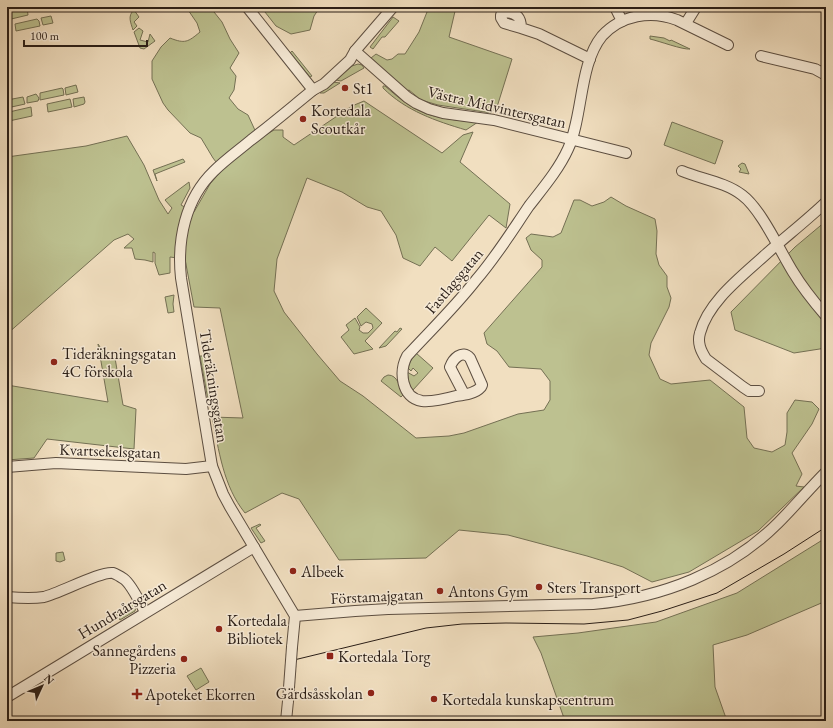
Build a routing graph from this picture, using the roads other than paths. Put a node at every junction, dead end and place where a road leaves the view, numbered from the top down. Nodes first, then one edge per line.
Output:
1 (247, 7) edge
2 (393, 7) edge
3 (616, 7) edge
4 (696, 7) edge
5 (622, 21) junction
6 (686, 23) junction
7 (521, 28) dead end
8 (728, 45) dead end
9 (355, 51) junction
10 (762, 56) dead end
11 (590, 59) junction
12 (826, 74) edge
13 (313, 90) junction
14 (572, 139) junction
15 (626, 152) dead end
16 (682, 171) dead end
17 (826, 202) edge
18 (777, 245) junction
19 (826, 316) edge
20 (759, 391) dead end
21 (464, 394) dead end
22 (212, 466) junction
23 (7, 467) edge
24 (826, 472) edge
25 (254, 546) junction
26 (7, 597) edge
27 (145, 612) junction
28 (295, 616) junction
29 (7, 697) edge
30 (286, 721) edge

1 - 13 street
2 - 9 street, Tideräkningsgatan
3 - 5 street
4 - 6 street
5 - 6 street
5 - 11 street
6 - 8 street
7 - 11 street
9 - 13 street, Tideräkningsgatan
9 - 14 street, Västra Midvintersgatan
10 - 12 street
11 - 14 street
13 - 22 street, Tideräkningsgatan
14 - 15 street, Västra Midvintersgatan
14 - 21 street, Fastlagsgatan
16 - 18 street
17 - 18 street
18 - 19 street
18 - 20 street
22 - 23 street, Kvartsekelsgatan
22 - 25 street, Tideräkningsgatan
24 - 28 street, Förstamajgatan
25 - 27 street, Hundraårsgatan
25 - 28 street, Tideräkningsgatan
26 - 27 street
27 - 29 street, Hundraårsgatan
28 - 30 street, bridge

